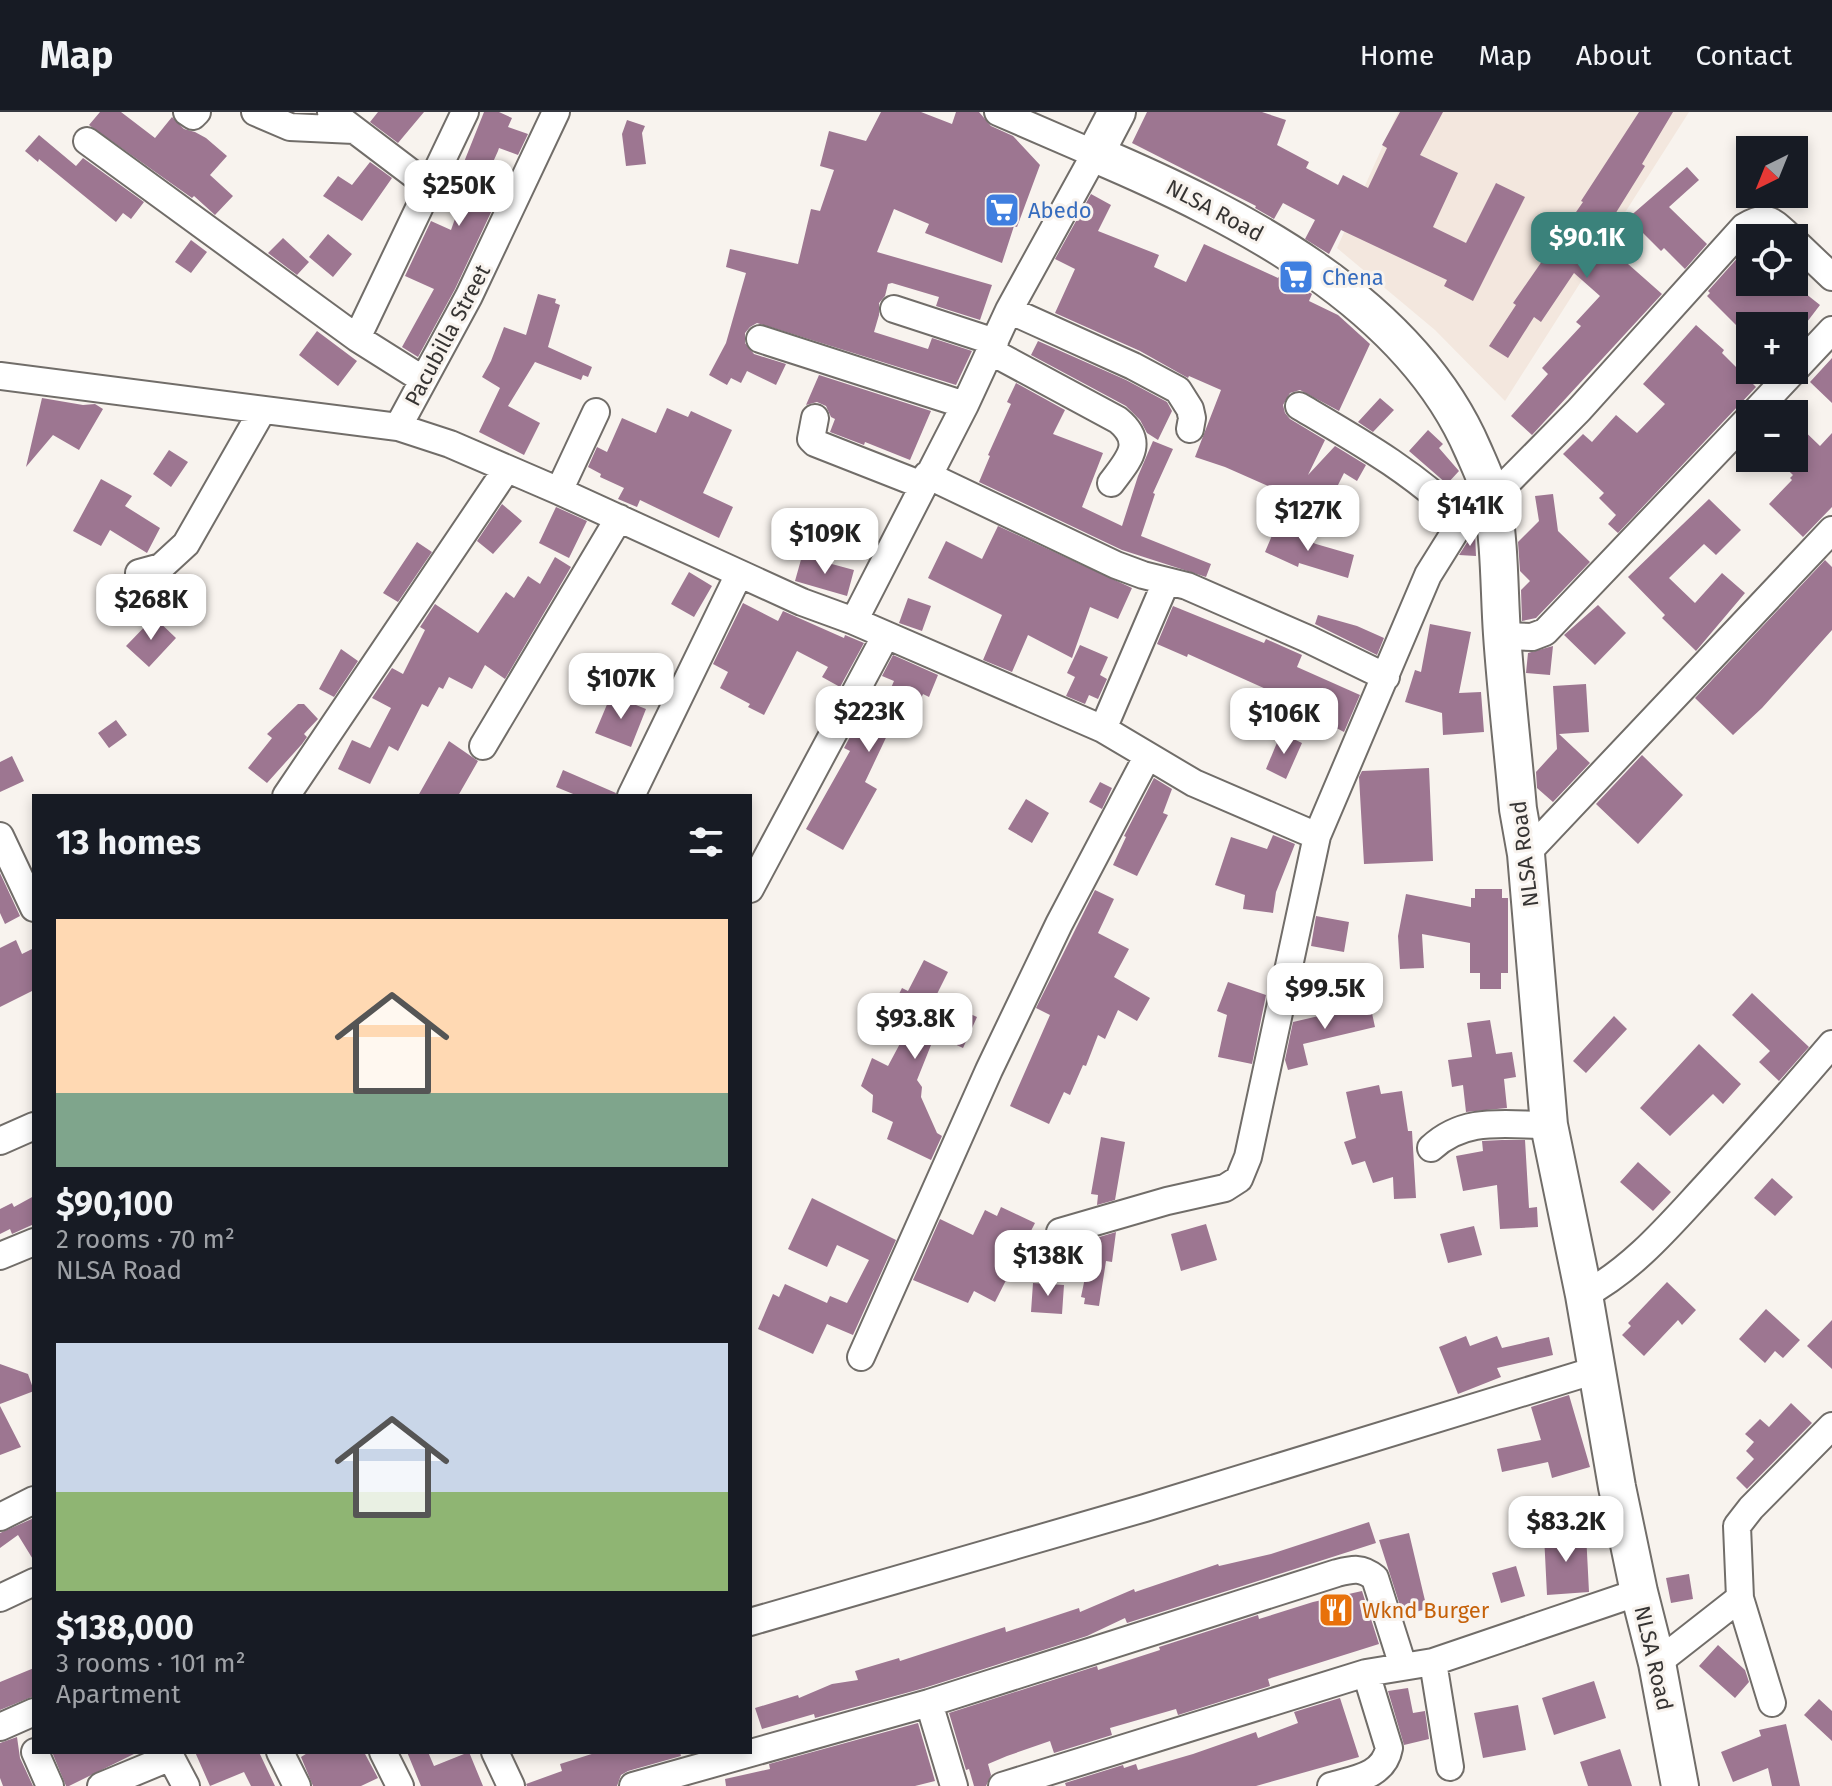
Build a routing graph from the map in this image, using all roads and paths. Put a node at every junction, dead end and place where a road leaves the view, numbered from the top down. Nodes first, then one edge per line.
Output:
1 (187, 112) edge
2 (197, 112) edge
3 (255, 112) edge
4 (331, 112) edge
5 (465, 112) edge
6 (556, 112) edge
7 (998, 112) edge
8 (1117, 112) edge
9 (354, 130) junction
10 (87, 141) dead end
11 (1095, 154) junction
12 (430, 187) junction
13 (1749, 224) edge
14 (1776, 224) edge
15 (1736, 236) edge
16 (1808, 255) edge
17 (1832, 277) edge
18 (894, 309) dead end
19 (1009, 310) junction
20 (1832, 330) edge
21 (357, 338) junction
22 (760, 339) dead end
23 (993, 346) junction
24 (0, 376) edge
25 (422, 379) junction
26 (1766, 400) edge
27 (965, 405) junction
28 (1299, 406) dead end
29 (262, 411) junction
30 (596, 412) dead end
31 (815, 418) dead end
32 (398, 427) junction
33 (1190, 429) dead end
34 (1736, 432) edge
35 (506, 470) junction
36 (925, 480) junction
37 (1111, 483) dead end
38 (559, 491) junction
39 (1492, 498) junction
40 (619, 518) junction
41 (1464, 522) junction
42 (1832, 530) edge
43 (139, 573) dead end
44 (739, 574) junction
45 (1166, 582) junction
46 (854, 621) junction
47 (886, 635) junction
48 (1502, 636) junction
49 (1386, 677) junction
50 (1103, 729) junction
51 (483, 746) dead end
52 (1147, 757) junction
53 (287, 794) edge
54 (632, 794) edge
55 (0, 836) edge
56 (1317, 836) junction
57 (1526, 854) junction
58 (752, 885) edge
59 (32, 904) edge
60 (1832, 1044) edge
61 (1549, 1125) junction
62 (32, 1127) edge
63 (0, 1141) edge
64 (1431, 1148) dead end
65 (1060, 1232) dead end
66 (32, 1243) edge
67 (0, 1256) edge
68 (1584, 1295) junction
69 (861, 1357) dead end
70 (1596, 1370) junction
71 (1832, 1426) edge
72 (32, 1501) edge
73 (0, 1517) edge
74 (32, 1583) edge
75 (1639, 1592) junction
76 (0, 1598) edge
77 (1740, 1598) junction
78 (752, 1621) edge
79 (1433, 1662) junction
80 (1657, 1663) junction
81 (1403, 1666) junction
82 (1366, 1673) junction
83 (929, 1703) junction
84 (1772, 1703) dead end
85 (18, 1719) edge
86 (32, 1745) edge
87 (752, 1753) edge
88 (36, 1754) edge
89 (281, 1754) edge
90 (384, 1754) edge
91 (496, 1754) edge
92 (747, 1754) edge
93 (170, 1755) edge
94 (1450, 1767) dead end
95 (50, 1786) edge
96 (101, 1786) edge
97 (186, 1786) edge
98 (297, 1786) edge
99 (400, 1786) edge
100 (511, 1786) edge
101 (633, 1786) edge
102 (954, 1786) edge
103 (1002, 1786) edge
104 (1331, 1786) edge
105 (1680, 1786) edge

1 - 2 street
3 - 9 street
4 - 9 street
5 - 12 street
6 - 25 street, Pacubilla Street
7 - 11 street
8 - 11 main road
9 - 12 street
10 - 21 street
11 - 19 street
11 - 39 main road, NLSA Road
12 - 21 street
13 - 14 street
15 - 39 street
16 - 17 street
18 - 23 street
19 - 23 street
19 - 33 street
20 - 26 street
21 - 25 street
22 - 27 street
23 - 27 street
23 - 37 street
24 - 29 street
25 - 32 street, Pacubilla Street
27 - 36 street
28 - 41 street
29 - 32 street
29 - 43 street
30 - 38 street
31 - 36 street
32 - 35 street
34 - 48 street
35 - 38 street
35 - 53 street
36 - 45 street
36 - 46 street
38 - 40 street
39 - 41 street
39 - 48 main road, NLSA Road
40 - 44 street
40 - 51 street
41 - 49 street
42 - 57 street
44 - 46 street
44 - 54 street
45 - 49 street
45 - 50 street
46 - 47 street
47 - 50 street
47 - 58 street
48 - 57 main road, NLSA Road
49 - 56 street
50 - 52 street
52 - 56 street
52 - 69 street
55 - 59 street
56 - 65 street
57 - 61 main road, NLSA Road
60 - 68 street
61 - 64 street
61 - 68 main road, NLSA Road
62 - 63 street
66 - 67 street
68 - 70 main road, NLSA Road
70 - 75 main road, NLSA Road
70 - 78 street
71 - 77 street
72 - 73 street
74 - 76 street
75 - 79 street
75 - 80 main road, NLSA Road
77 - 80 street
77 - 84 street
79 - 81 street
79 - 94 street
80 - 105 main road, NLSA Road
81 - 82 street
81 - 83 street
82 - 103 street
82 - 104 street
83 - 87 street
83 - 102 street
85 - 86 street
88 - 95 street
89 - 98 street
90 - 99 street
91 - 100 street
92 - 101 street
93 - 96 street
93 - 97 street

